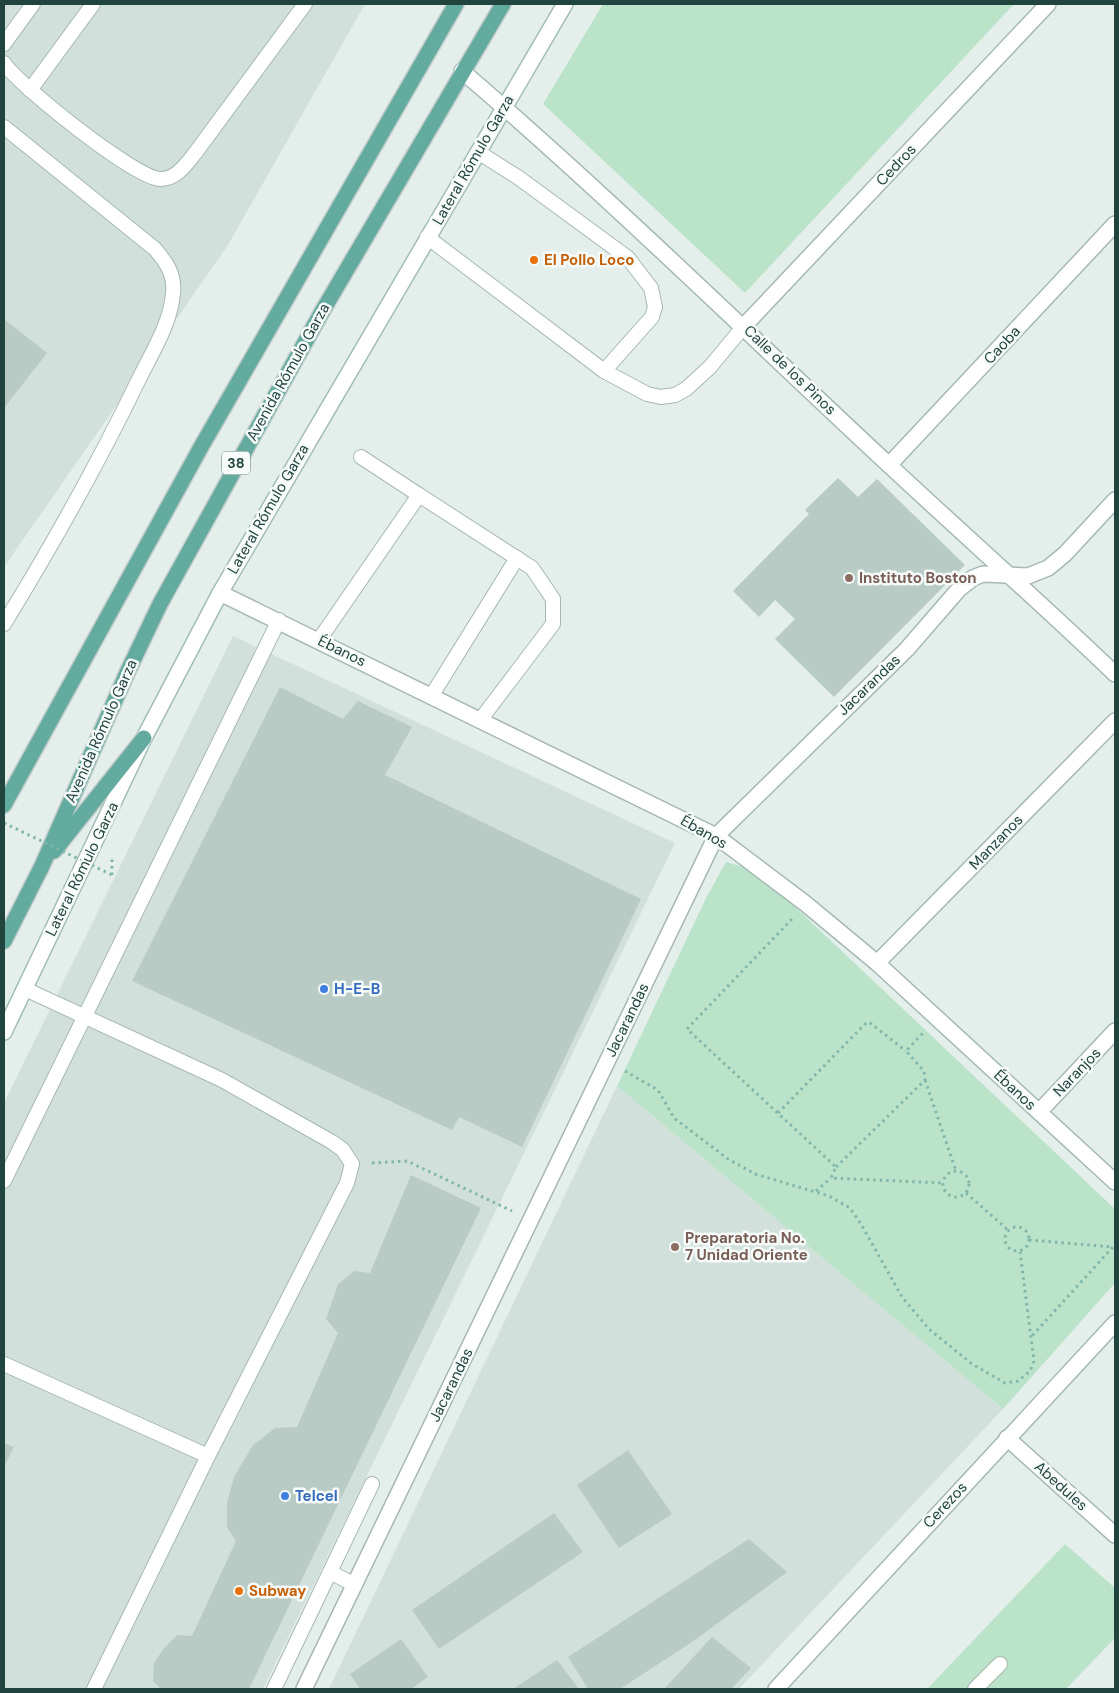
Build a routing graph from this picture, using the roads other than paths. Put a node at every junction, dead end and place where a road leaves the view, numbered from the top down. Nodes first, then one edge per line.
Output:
1 (33, 4) edge
2 (93, 4) edge
3 (305, 4) edge
4 (456, 4) edge
5 (502, 4) edge
6 (565, 4) edge
7 (1048, 4) edge
8 (4, 44) edge
9 (4, 63) edge
10 (462, 71) junction
11 (30, 90) junction
12 (504, 107) junction
13 (4, 127) edge
14 (478, 152) junction
15 (1115, 224) edge
16 (428, 237) junction
17 (744, 326) junction
18 (604, 371) junction
19 (361, 457) dead end
20 (889, 465) junction
21 (420, 494) junction
22 (1115, 500) edge
23 (517, 558) junction
24 (1010, 575) junction
25 (220, 593) junction
26 (278, 620) junction
27 (4, 624) edge
28 (319, 640) junction
29 (1115, 674) edge
30 (432, 695) junction
31 (481, 719) junction
32 (1115, 721) edge
33 (144, 738) junction
34 (4, 805) edge
35 (716, 836) junction
36 (42, 866) junction
37 (4, 941) edge
38 (877, 963) junction
39 (24, 989) junction
40 (85, 1017) junction
41 (4, 1032) edge
42 (1115, 1032) edge
43 (1039, 1112) junction
44 (4, 1181) edge
45 (1115, 1182) edge
46 (1115, 1323) edge
47 (5, 1367) edge
48 (1007, 1438) junction
49 (208, 1456) junction
50 (372, 1484) dead end
51 (1115, 1535) edge
52 (330, 1572) junction
53 (355, 1585) junction
54 (1000, 1664) dead end
55 (279, 1687) edge
56 (94, 1689) edge
57 (304, 1689) edge
58 (776, 1689) edge
59 (975, 1689) edge

1 - 8 lane
2 - 11 lane
3 - 11 lane
4 - 34 main road, 38
5 - 10 main road, Avenida Rómulo Garza / 38
6 - 12 street, Lateral Rómulo Garza
7 - 17 street, Cedros
9 - 11 lane
10 - 12 street, Calle de los Pinos
10 - 36 main road, Avenida Rómulo Garza / 38
12 - 14 street, Lateral Rómulo Garza
12 - 17 street, Calle de los Pinos
13 - 27 lane
14 - 16 street, Lateral Rómulo Garza
14 - 18 lane
15 - 20 street, Caoba
16 - 18 lane
16 - 25 street, Lateral Rómulo Garza
17 - 18 lane
17 - 20 street, Calle de los Pinos
19 - 21 lane
20 - 24 street, Calle de los Pinos
21 - 23 lane
21 - 28 lane
22 - 24 street, Jacarandas
23 - 30 lane
23 - 31 lane
24 - 29 street, Calle de los Pinos
24 - 35 street, Jacarandas
25 - 26 street, Ébanos
25 - 33 street, Lateral Rómulo Garza
26 - 28 street, Ébanos
26 - 40 lane
28 - 30 street, Ébanos
30 - 31 street, Ébanos
31 - 35 street, Ébanos
32 - 38 street, Manzanos
33 - 36 main road
33 - 39 street, Lateral Rómulo Garza
35 - 38 street, Ébanos
35 - 53 street, Jacarandas
36 - 37 main road, Avenida Rómulo Garza / 38
38 - 43 street, Ébanos
39 - 40 lane
39 - 41 street, Lateral Rómulo Garza
40 - 44 lane
40 - 49 lane
42 - 43 street, Naranjos
43 - 45 street, Ébanos
46 - 48 street, Cerezos
47 - 49 lane
48 - 51 street, Abedules
48 - 58 street, Cerezos
49 - 56 lane
50 - 52 lane
52 - 53 lane
52 - 55 lane
53 - 57 street, Jacarandas
54 - 59 lane

